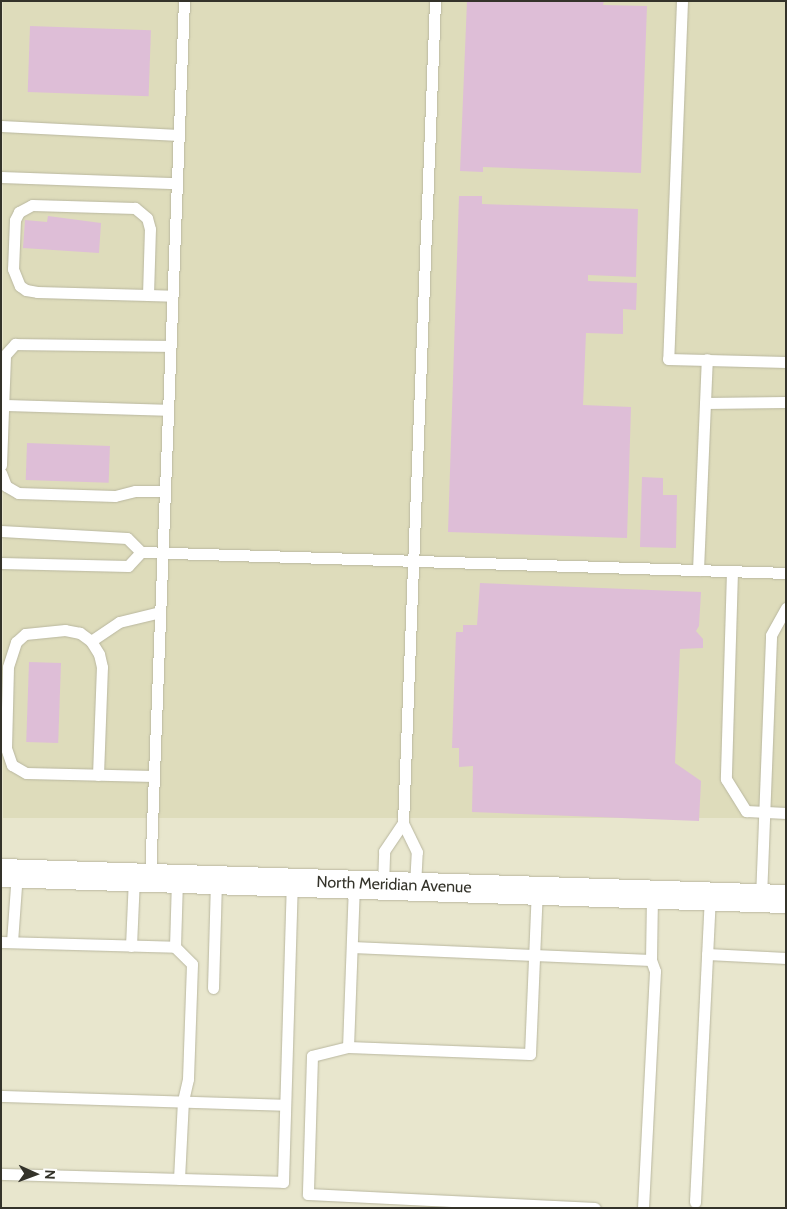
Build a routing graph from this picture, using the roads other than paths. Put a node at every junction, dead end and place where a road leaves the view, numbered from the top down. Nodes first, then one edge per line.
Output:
1 (184, 1) edge
2 (435, 1) edge
3 (682, 1) edge
4 (1, 126) edge
5 (179, 135) junction
6 (1, 176) edge
7 (176, 183) junction
8 (148, 295) junction
9 (172, 296) junction
10 (170, 346) junction
11 (707, 360) junction
12 (786, 362) edge
13 (786, 402) edge
14 (705, 403) junction
15 (3, 404) junction
16 (168, 410) junction
17 (1, 465) edge
18 (1, 473) edge
19 (165, 491) junction
20 (1, 531) edge
21 (141, 552) junction
22 (162, 552) junction
23 (414, 560) junction
24 (1, 563) edge
25 (698, 570) junction
26 (732, 571) junction
27 (786, 573) edge
28 (786, 608) edge
29 (160, 612) junction
30 (91, 641) junction
31 (98, 775) junction
32 (154, 776) junction
33 (764, 812) junction
34 (786, 813) edge
35 (403, 823) junction
36 (9, 873) edge
37 (142, 877) junction
38 (177, 878) junction
39 (216, 880) junction
40 (292, 882) junction
41 (354, 884) junction
42 (383, 885) junction
43 (416, 886) junction
44 (537, 890) junction
45 (652, 894) junction
46 (710, 896) junction
47 (773, 898) edge
48 (7, 942) edge
49 (131, 946) junction
50 (175, 947) junction
51 (352, 947) junction
52 (534, 954) junction
53 (707, 954) junction
54 (786, 958) edge
55 (651, 960) junction
56 (213, 988) dead end
57 (348, 1047) junction
58 (1, 1096) edge
59 (183, 1100) junction
60 (285, 1105) junction
61 (1, 1174) edge
62 (180, 1179) junction
63 (695, 1202) dead end
64 (595, 1208) edge
65 (643, 1208) edge

1 - 5 lane
2 - 23 lane
3 - 11 lane
4 - 5 lane
5 - 7 lane
6 - 7 lane
7 - 9 lane
8 - 8 lane
8 - 9 lane
9 - 10 lane
10 - 15 lane
10 - 16 lane
11 - 12 lane
11 - 14 lane
13 - 14 lane
14 - 25 lane
15 - 16 lane
15 - 17 lane
16 - 19 lane
18 - 19 lane
19 - 22 lane
20 - 21 lane
21 - 22 lane
21 - 24 lane
22 - 23 lane
22 - 29 lane
23 - 25 lane
23 - 35 lane
25 - 26 lane
26 - 27 lane
26 - 33 lane
28 - 33 lane
29 - 30 lane
29 - 32 lane
30 - 31 lane
30 - 31 lane
31 - 32 lane
32 - 37 lane
33 - 34 lane
33 - 47 lane
35 - 42 lane
35 - 43 lane
36 - 37 main road, North Meridian Avenue
36 - 48 lane
37 - 38 main road, North Meridian Avenue
37 - 49 lane
38 - 39 main road, North Meridian Avenue
38 - 50 lane
39 - 40 main road, North Meridian Avenue
39 - 56 lane
40 - 41 main road, North Meridian Avenue
40 - 60 lane
41 - 42 main road, North Meridian Avenue
41 - 51 lane
42 - 43 main road, North Meridian Avenue
43 - 44 main road, North Meridian Avenue
44 - 45 main road, North Meridian Avenue
44 - 52 lane
45 - 46 main road, North Meridian Avenue
45 - 55 lane
46 - 47 main road, North Meridian Avenue
46 - 53 lane
48 - 49 lane
49 - 50 lane
50 - 59 lane
51 - 52 lane
51 - 57 lane
52 - 55 lane
52 - 57 lane
53 - 54 lane
53 - 63 lane
55 - 65 lane
57 - 64 lane
58 - 59 lane
59 - 60 lane
59 - 62 lane
60 - 62 lane
61 - 62 lane

